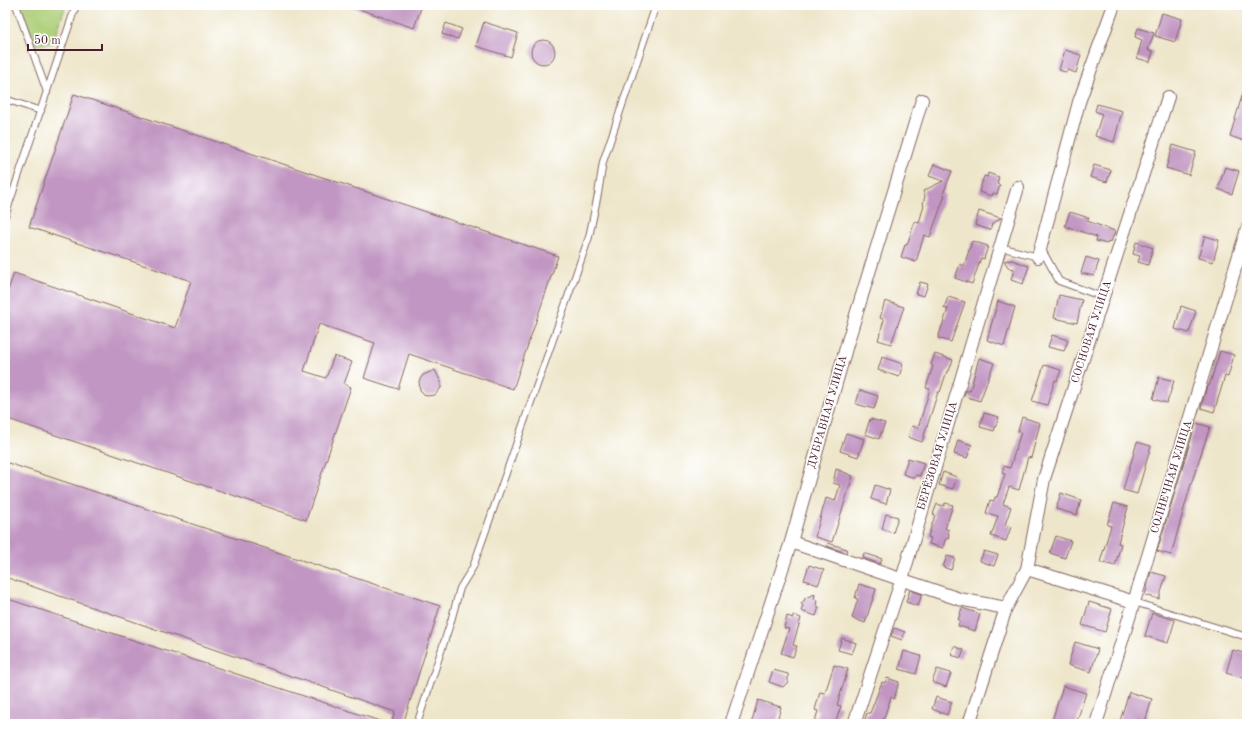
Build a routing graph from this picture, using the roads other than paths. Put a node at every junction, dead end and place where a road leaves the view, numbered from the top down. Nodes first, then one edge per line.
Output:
1 (16, 5) edge
2 (76, 5) edge
3 (656, 5) edge
4 (1114, 5) edge
5 (47, 92) junction
6 (1168, 97) dead end
7 (5, 99) edge
8 (922, 100) dead end
9 (41, 111) junction
10 (1018, 187) dead end
11 (5, 216) edge
12 (1247, 229) edge
13 (1000, 247) junction
14 (1039, 253) junction
15 (1103, 297) junction
16 (791, 542) junction
17 (1027, 569) junction
18 (902, 579) junction
19 (1134, 602) junction
20 (1006, 608) junction
21 (1247, 637) edge
22 (417, 724) edge
23 (731, 724) edge
24 (854, 724) edge
25 (969, 724) edge
26 (1096, 724) edge

1 - 5 lane
2 - 5 lane
3 - 22 lane
4 - 14 street
5 - 9 lane
6 - 15 street, СОСНОВАЯ УЛИЦА
7 - 9 lane
8 - 16 street, ДУБРАВНАЯ УЛИЦА
9 - 11 lane
10 - 13 street, БЕРЁЗОВАЯ УЛИЦА
12 - 19 street, СОЛНЕЧНАЯ УЛИЦА
13 - 14 lane
13 - 18 street, БЕРЁЗОВАЯ УЛИЦА
14 - 15 lane
15 - 17 street, СОСНОВАЯ УЛИЦА
16 - 18 street
16 - 23 street, ДУБРАВНАЯ УЛИЦА
17 - 19 street
17 - 20 street, СОСНОВАЯ УЛИЦА
18 - 20 street
18 - 24 street, БЕРЁЗОВАЯ УЛИЦА
19 - 21 lane
19 - 26 street, СОЛНЕЧНАЯ УЛИЦА
20 - 25 street

